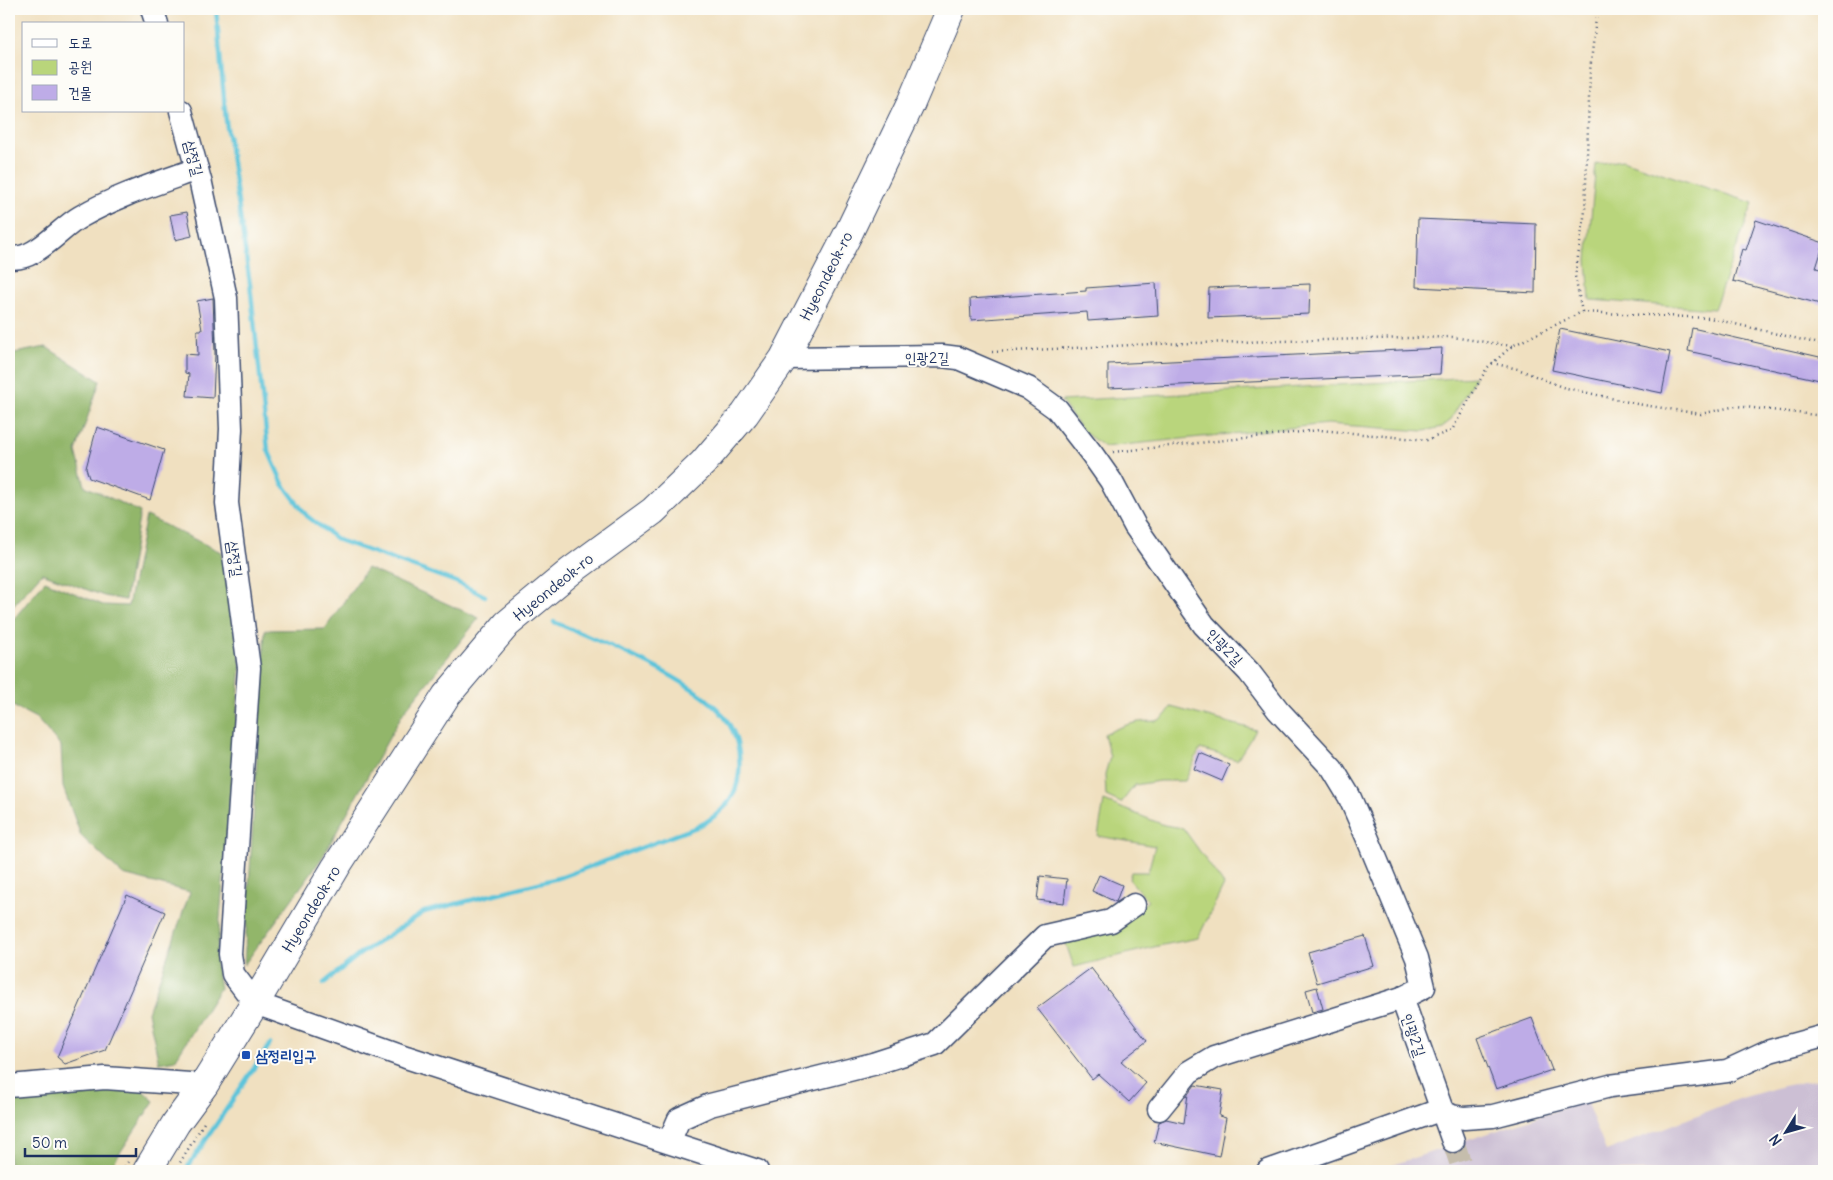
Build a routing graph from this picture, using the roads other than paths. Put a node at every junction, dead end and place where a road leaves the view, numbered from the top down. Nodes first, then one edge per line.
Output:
1 (152, 9) edge
2 (951, 9) edge
3 (156, 22) edge
4 (181, 112) edge
5 (197, 169) junction
6 (9, 257) edge
7 (784, 358) junction
8 (1134, 905) dead end
9 (1402, 998) junction
10 (255, 1003) junction
11 (1824, 1036) edge
12 (204, 1085) junction
13 (9, 1086) edge
14 (1159, 1108) dead end
15 (1440, 1110) junction
16 (1453, 1141) tunnel mouth
17 (669, 1142) junction
18 (147, 1171) edge
19 (757, 1171) edge
20 (1268, 1171) edge

1 - 3 street
2 - 7 main road, Hyeondeok-ro
4 - 5 street, 삼정길
5 - 6 street
5 - 10 street, 삼정길
7 - 9 street, 인광2길
7 - 10 main road, Hyeondeok-ro
8 - 17 street
9 - 14 street
9 - 15 street, 인광2길
10 - 12 main road, Hyeondeok-ro
10 - 17 street
11 - 15 street
12 - 13 street
12 - 18 main road, Hyeondeok-ro
15 - 16 street, 인광2길
15 - 20 street
17 - 19 street

